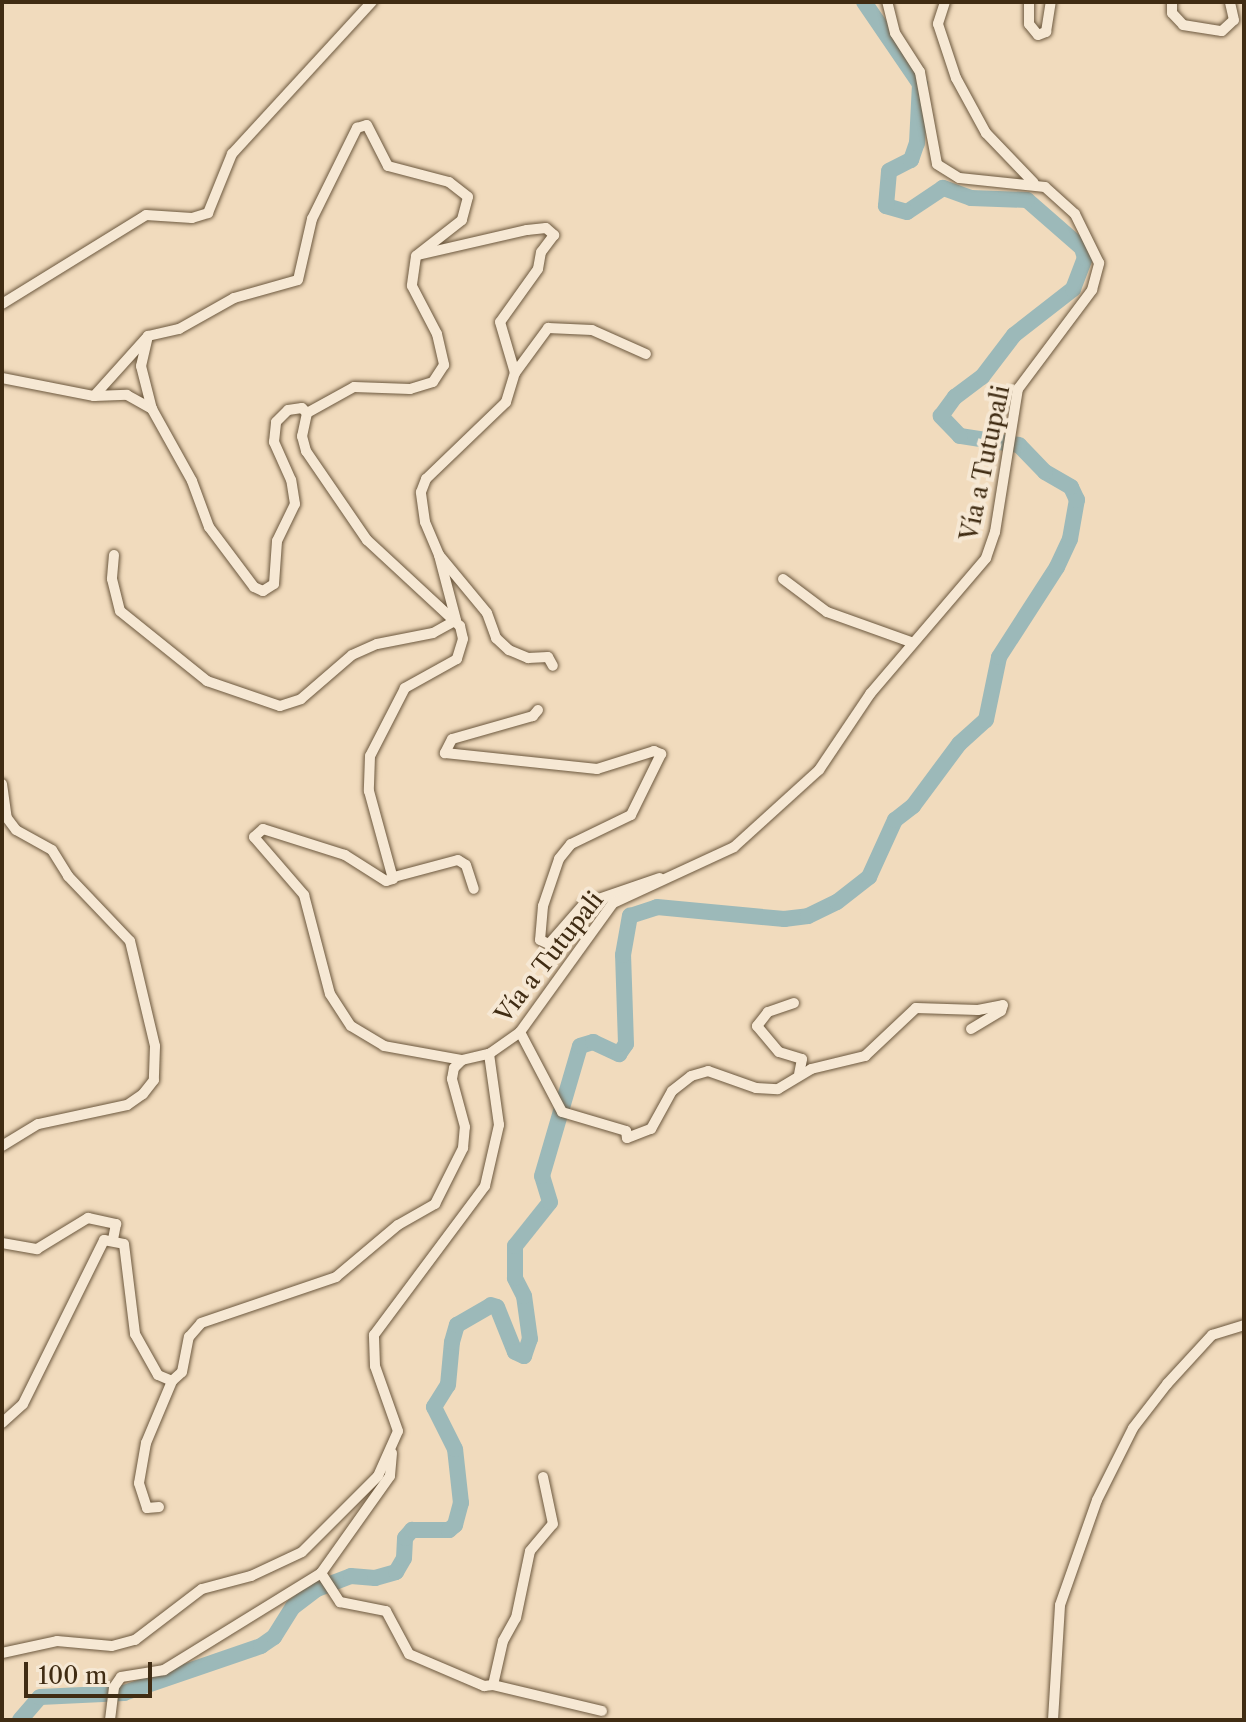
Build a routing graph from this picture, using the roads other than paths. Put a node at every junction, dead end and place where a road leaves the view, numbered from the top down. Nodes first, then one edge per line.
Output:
1 (372, 2) edge
2 (887, 2) edge
3 (945, 2) edge
4 (1029, 2) edge
5 (1051, 2) edge
6 (1172, 2) edge
7 (1230, 2) edge
8 (1034, 183) junction
9 (416, 256) junction
10 (2, 304) edge
11 (148, 336) junction
12 (646, 354) dead end
13 (515, 373) junction
14 (2, 378) edge
15 (94, 396) junction
16 (152, 409) junction
17 (307, 413) junction
18 (114, 555) dead end
19 (439, 555) junction
20 (783, 579) dead end
21 (456, 620) junction
22 (911, 642) junction
23 (553, 666) dead end
24 (538, 710) dead end
25 (2, 784) edge
26 (394, 877) junction
27 (674, 878) junction
28 (474, 889) dead end
29 (794, 1003) dead end
30 (971, 1029) dead end
31 (520, 1032) junction
32 (489, 1054) junction
33 (462, 1060) junction
34 (796, 1079) junction
35 (2, 1146) edge
36 (113, 1239) junction
37 (2, 1243) edge
38 (1244, 1325) edge
39 (172, 1381) junction
40 (2, 1423) edge
41 (392, 1451) junction
42 (543, 1477) dead end
43 (159, 1507) dead end
44 (322, 1576) junction
45 (2, 1653) edge
46 (493, 1685) junction
47 (602, 1711) dead end
48 (110, 1720) edge
49 (1053, 1720) edge

1 - 10 street
2 - 8 street
3 - 8 street, Vía a Tutupali
4 - 5 street
6 - 7 street
8 - 22 street, Vía a Tutupali
9 - 11 street
9 - 13 street
9 - 17 street
11 - 15 street
11 - 16 street
12 - 13 street
13 - 19 street
14 - 15 street
15 - 16 street
16 - 17 street
17 - 21 street
18 - 21 street
19 - 21 street
19 - 23 street
20 - 22 street
21 - 26 street
22 - 27 street, Vía a Tutupali
24 - 27 street
25 - 35 street
26 - 28 street
26 - 33 street
27 - 31 street, Vía a Tutupali
29 - 34 street
30 - 34 street
31 - 32 street, Vía a Tutupali
31 - 34 street
32 - 33 street, Vía a Tutupali
32 - 41 street
33 - 39 street
36 - 37 street
36 - 39 street
36 - 40 street
38 - 49 street
39 - 43 street
41 - 44 street
41 - 45 street
42 - 46 street
44 - 46 street
44 - 48 street
46 - 47 street

